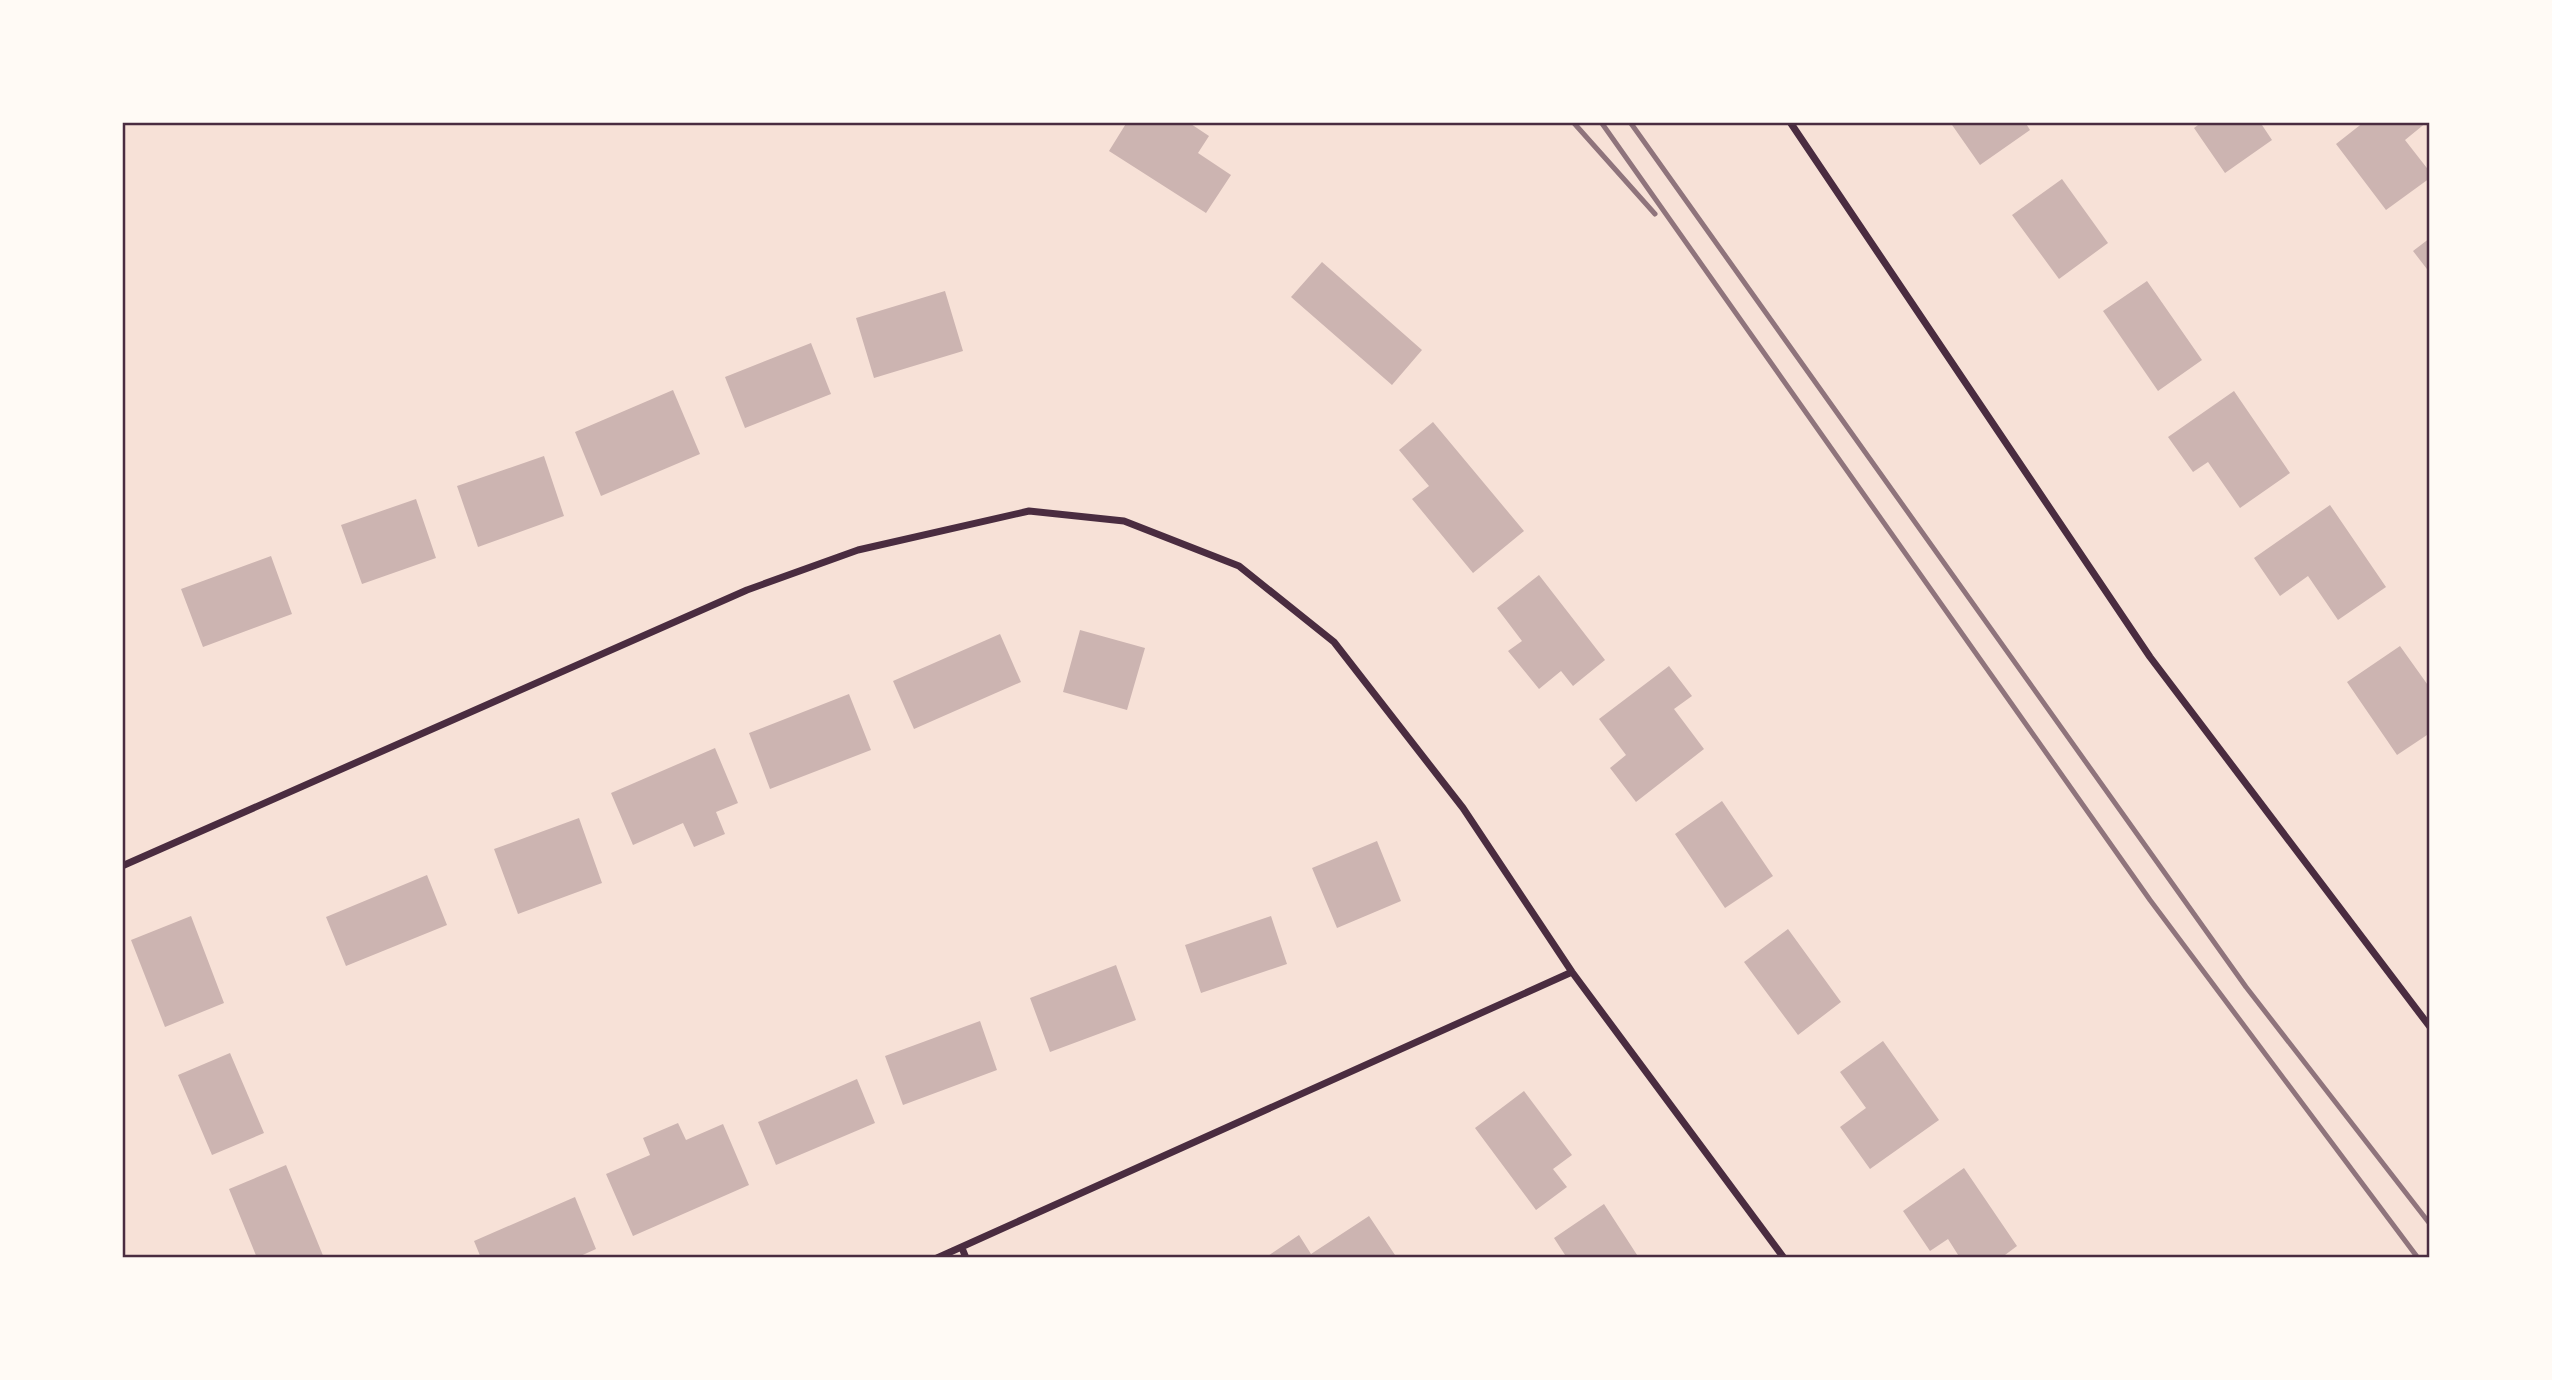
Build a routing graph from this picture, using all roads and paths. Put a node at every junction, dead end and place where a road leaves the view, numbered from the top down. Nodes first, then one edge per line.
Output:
1 (1790, 122) edge
2 (122, 866) edge
3 (1572, 972) junction
4 (2430, 1027) edge
5 (962, 1248) junction
6 (937, 1258) edge
7 (966, 1258) edge
8 (1784, 1258) edge

1 - 4 street
2 - 3 street
3 - 5 street
3 - 8 street
5 - 6 street
5 - 7 street

